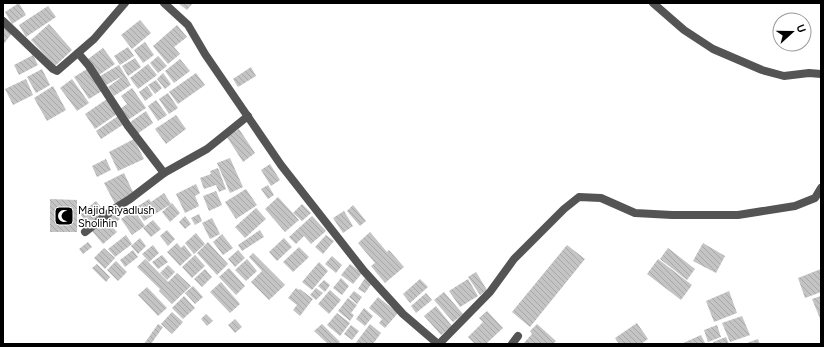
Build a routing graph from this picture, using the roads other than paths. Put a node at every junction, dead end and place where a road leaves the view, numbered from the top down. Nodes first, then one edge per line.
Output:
1 (126, 3) edge
2 (164, 3) edge
3 (653, 3) edge
4 (3, 21) edge
5 (78, 53) junction
6 (821, 74) edge
7 (248, 116) junction
8 (164, 173) junction
9 (821, 188) edge
10 (85, 232) dead end
11 (518, 336) dead end
12 (438, 344) edge
13 (512, 344) edge

1 - 5 street
2 - 7 street
3 - 6 street
4 - 5 street
5 - 8 street
7 - 8 street
7 - 12 street
8 - 10 street
9 - 12 street
11 - 13 street

